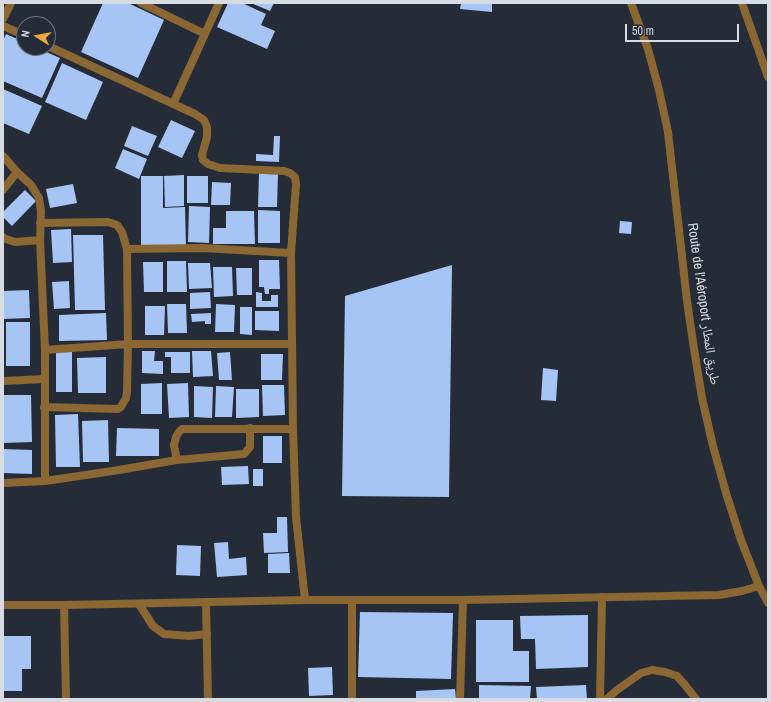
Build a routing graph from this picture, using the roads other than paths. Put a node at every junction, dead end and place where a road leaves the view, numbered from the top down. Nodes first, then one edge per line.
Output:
1 (11, 3) edge
2 (141, 3) edge
3 (219, 3) edge
4 (631, 3) edge
5 (742, 3) edge
6 (3, 19) edge
7 (3, 26) edge
8 (16, 32) edge
9 (205, 34) junction
10 (56, 50) edge
11 (768, 77) edge
12 (173, 104) junction
13 (3, 156) edge
14 (17, 172) junction
15 (3, 190) edge
16 (40, 223) junction
17 (3, 237) edge
18 (40, 240) junction
19 (127, 250) junction
20 (291, 253) junction
21 (128, 344) junction
22 (292, 344) junction
23 (45, 350) junction
24 (45, 379) junction
25 (3, 381) edge
26 (44, 408) junction
27 (250, 428) junction
28 (292, 429) junction
29 (177, 460) junction
30 (45, 481) junction
31 (3, 484) edge
32 (759, 586) junction
33 (602, 597) junction
34 (306, 600) junction
35 (352, 600) junction
36 (463, 600) junction
37 (206, 602) junction
38 (768, 603) edge
39 (139, 604) junction
40 (3, 605) edge
41 (64, 605) junction
42 (207, 634) junction
43 (66, 699) edge
44 (208, 699) edge
45 (352, 699) edge
46 (460, 699) edge
47 (600, 699) edge
48 (607, 699) edge
49 (696, 699) edge

1 - 6 street
2 - 9 street
3 - 9 street
4 - 32 street, Route de l'Aéroport طريق المطار
5 - 11 street
7 - 8 street
9 - 12 street
10 - 12 street
12 - 20 street
13 - 14 street
14 - 15 street
14 - 16 street
16 - 18 street
16 - 19 street
17 - 18 street
18 - 23 street
19 - 20 street
19 - 21 street
20 - 22 street
21 - 22 street
21 - 23 street
21 - 26 street
22 - 28 street
23 - 24 street
24 - 25 street
24 - 26 street
26 - 30 street
27 - 28 street
27 - 29 street
27 - 29 street
28 - 34 street
29 - 30 street
30 - 31 street
32 - 33 street
32 - 38 street, Route de l'Aéroport طريق المطار
33 - 36 street
33 - 47 street
34 - 35 street
34 - 37 street
35 - 36 street
35 - 45 street
36 - 46 street
37 - 39 street
37 - 42 street
39 - 41 street
39 - 42 street
40 - 41 street
41 - 43 street
42 - 44 street
48 - 49 street

